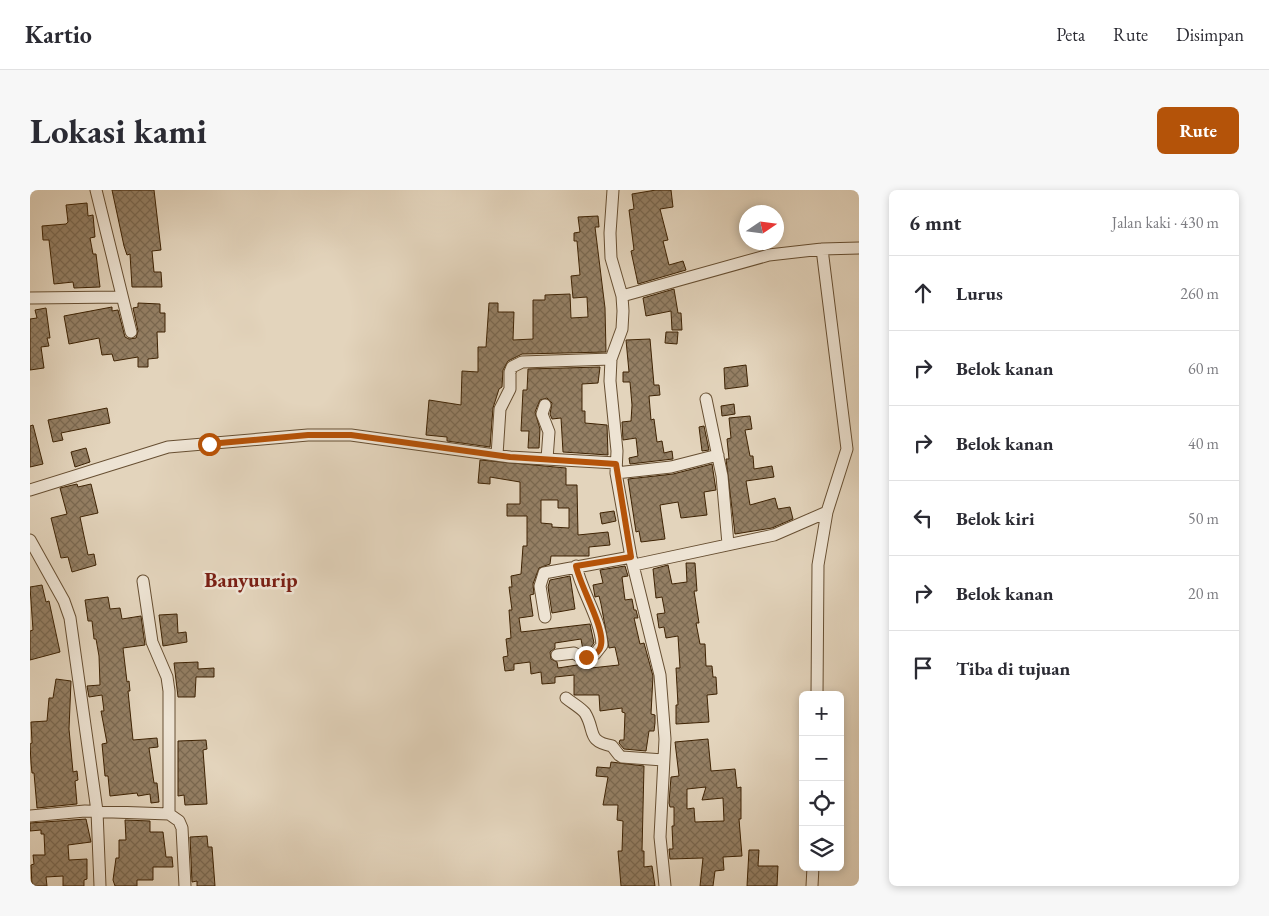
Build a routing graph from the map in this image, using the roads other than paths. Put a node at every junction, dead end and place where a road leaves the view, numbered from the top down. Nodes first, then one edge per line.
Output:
1 (96, 190) edge
2 (613, 190) edge
3 (859, 248) edge
4 (822, 249) junction
5 (622, 296) junction
6 (121, 297) junction
7 (30, 298) edge
8 (131, 332) dead end
9 (611, 359) junction
10 (706, 399) dead end
11 (545, 405) dead end
12 (497, 455) junction
13 (718, 455) junction
14 (547, 460) junction
15 (616, 468) junction
16 (30, 490) edge
17 (826, 512) junction
18 (30, 540) edge
19 (728, 544) junction
20 (633, 561) junction
21 (576, 566) junction
22 (143, 581) dead end
23 (545, 618) dead end
24 (557, 655) dead end
25 (817, 691) edge
26 (566, 698) dead end
27 (663, 760) junction
28 (97, 811) junction
29 (168, 814) junction
30 (30, 816) edge
31 (813, 871) edge
32 (100, 886) edge
33 (185, 886) edge
34 (665, 886) edge
35 (812, 886) edge

1 - 6 street
2 - 5 street
3 - 4 street
4 - 5 street
4 - 17 street
5 - 9 street
6 - 7 street
6 - 8 street
9 - 12 street
9 - 15 street
10 - 13 street
11 - 14 street
12 - 14 street
12 - 16 street
13 - 15 street
13 - 19 street
14 - 15 street
15 - 20 street
17 - 19 street
17 - 25 street
18 - 28 street
19 - 20 street
20 - 21 street
20 - 27 street
21 - 23 street
21 - 24 street
22 - 29 street
26 - 27 street
27 - 34 street
28 - 29 street
28 - 30 street
28 - 32 street
29 - 33 street
31 - 35 street

